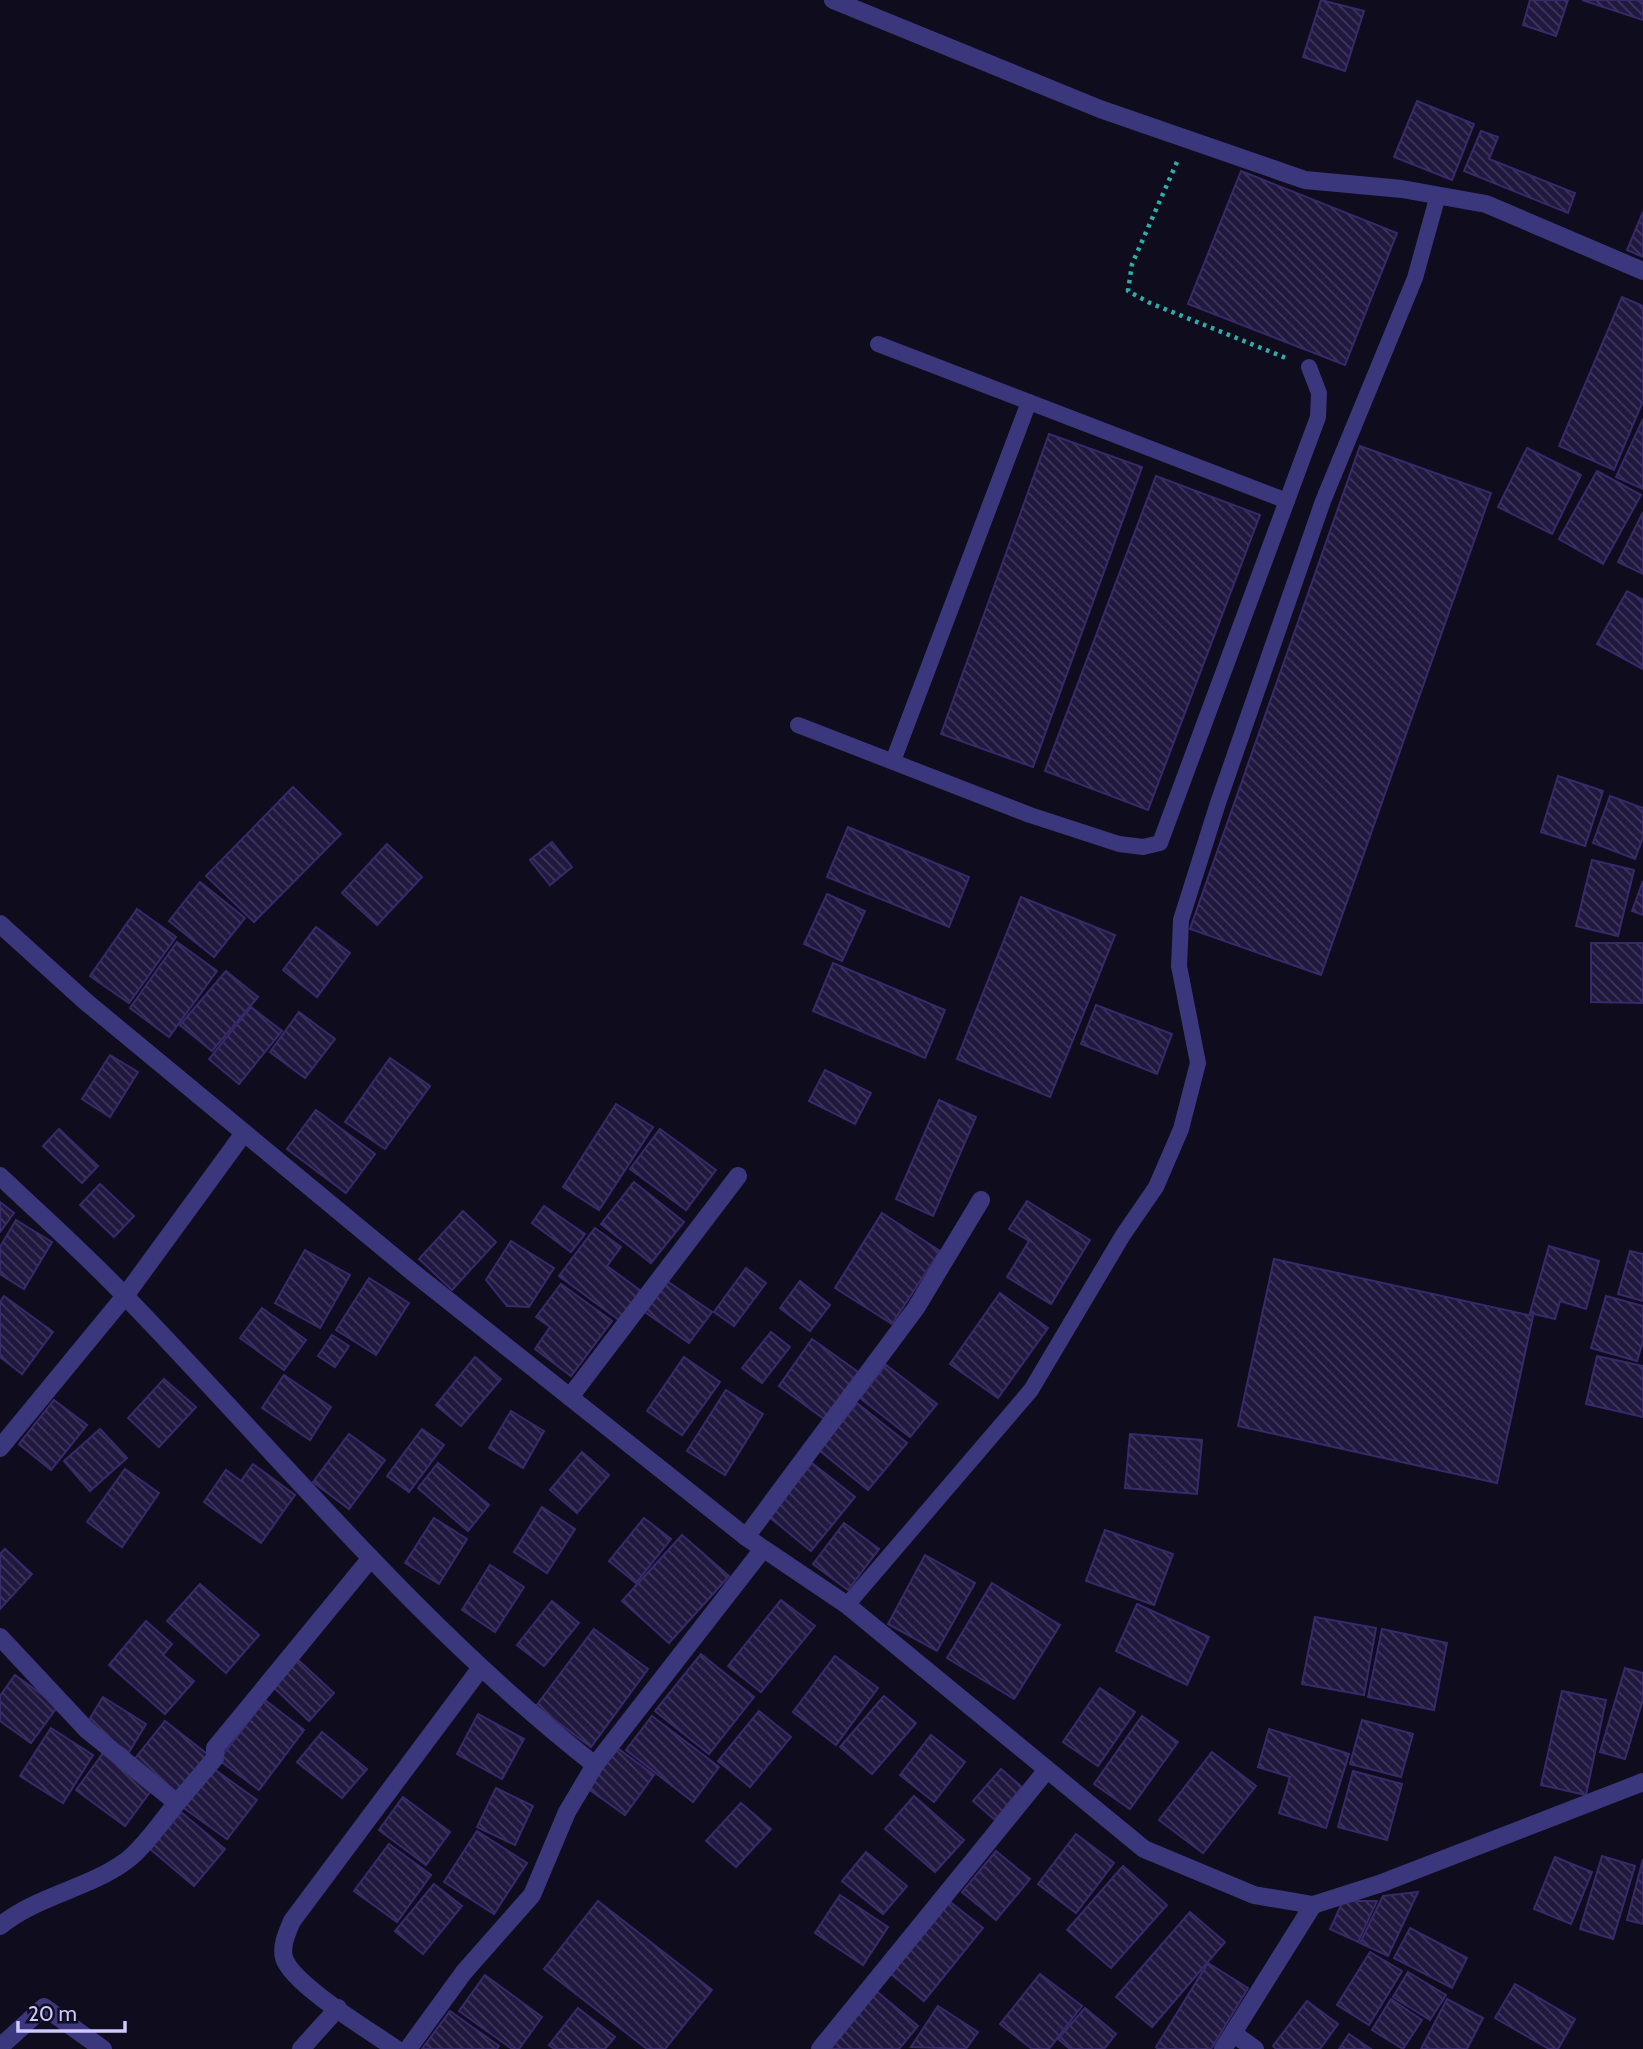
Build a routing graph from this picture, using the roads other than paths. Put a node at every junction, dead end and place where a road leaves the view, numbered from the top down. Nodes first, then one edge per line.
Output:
1 (833, 0) edge
2 (1437, 195) junction
3 (1643, 271) edge
4 (878, 344) dead end
5 (1308, 367) road end
6 (1029, 402) junction
7 (1287, 501) junction
8 (798, 725) dead end
9 (893, 761) junction
10 (0, 923) edge
11 (244, 1133) junction
12 (0, 1176) edge
13 (738, 1176) dead end
14 (981, 1200) dead end
15 (125, 1296) junction
16 (570, 1397) junction
17 (0, 1448) edge
18 (746, 1537) junction
19 (763, 1549) junction
20 (370, 1558) junction
21 (847, 1605) junction
22 (0, 1637) edge
23 (480, 1669) junction
24 (595, 1765) junction
25 (1046, 1771) junction
26 (1643, 1782) edge
27 (177, 1803) junction
28 (1313, 1905) junction
29 (0, 1926) edge
30 (338, 2008) junction
31 (1234, 2034) junction
32 (0, 2047) edge
33 (103, 2049) edge
34 (301, 2049) edge
35 (396, 2049) edge
36 (408, 2049) edge
37 (820, 2049) edge
38 (1223, 2049) edge
39 (1255, 2049) edge

1 - 2 street
2 - 3 street
2 - 21 lane
4 - 6 lane
5 - 7 lane
6 - 7 lane
6 - 9 lane
7 - 9 lane
8 - 9 lane
10 - 11 street
11 - 15 street
11 - 16 street
12 - 15 street
13 - 16 street
14 - 18 street
15 - 17 street
15 - 20 street
16 - 18 street
18 - 19 street
19 - 21 street
19 - 24 street
20 - 23 street
20 - 27 street
21 - 25 street
22 - 27 street
23 - 24 street
23 - 30 street
24 - 36 street
25 - 28 street
25 - 37 street
26 - 28 street
27 - 29 street
28 - 31 street
30 - 34 street
30 - 35 street
31 - 38 street
31 - 39 street
32 - 33 street

